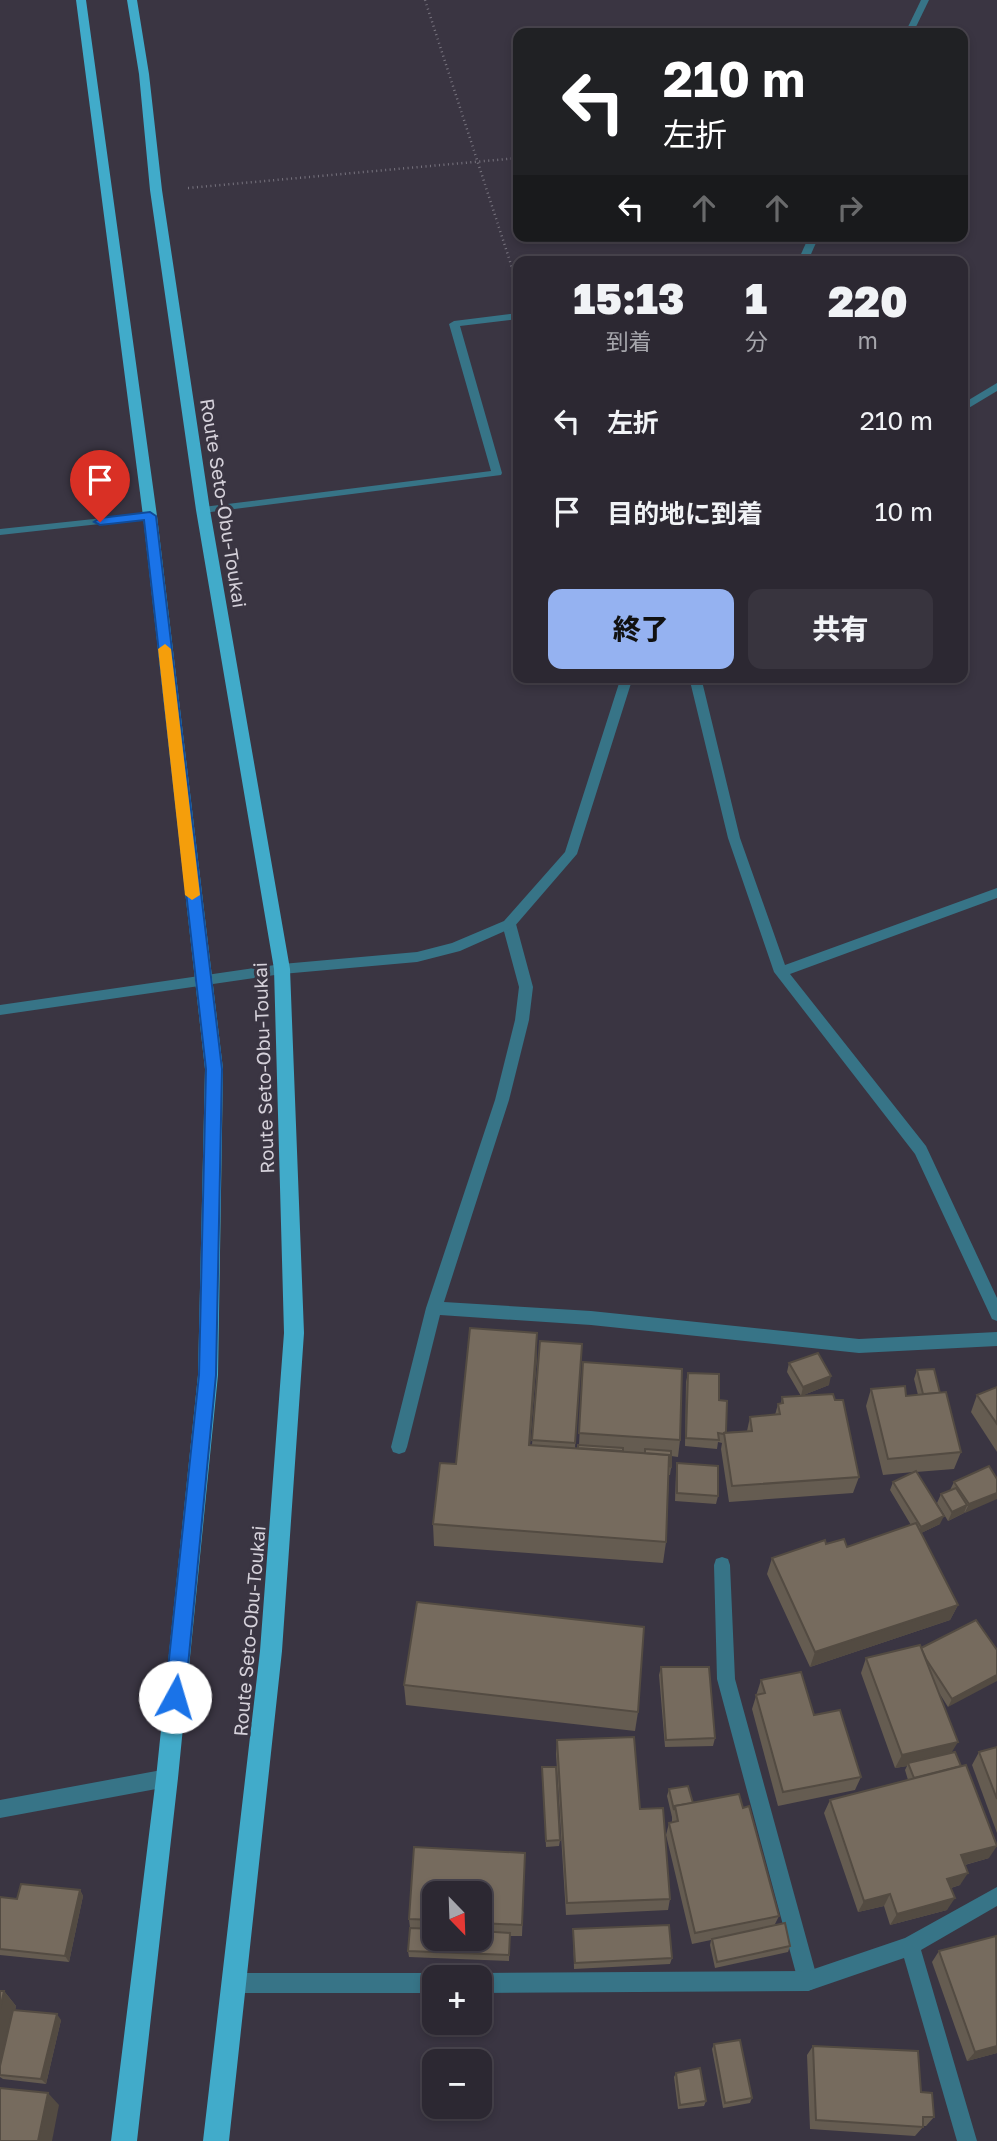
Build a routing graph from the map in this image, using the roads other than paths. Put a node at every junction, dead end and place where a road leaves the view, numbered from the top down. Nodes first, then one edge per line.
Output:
1 (81, 0) edge
2 (132, 0) edge
3 (925, 0) edge
4 (911, 28) edge
5 (513, 317) edge
6 (997, 386) edge
7 (968, 405) edge
8 (203, 510) junction
9 (150, 516) junction
10 (0, 532) edge
11 (625, 683) edge
12 (696, 683) edge
13 (997, 893) edge
14 (509, 924) junction
15 (282, 969) junction
16 (781, 972) junction
17 (202, 982) junction
18 (0, 1010) edge
19 (434, 1308) junction
20 (997, 1314) edge
21 (997, 1339) edge
22 (399, 1447) dead end
23 (722, 1564) dead end
24 (167, 1777) junction
25 (0, 1809) edge
26 (997, 1896) edge
27 (910, 1946) junction
28 (808, 1981) junction
29 (232, 1983) junction
30 (422, 1983) edge
31 (492, 1983) edge
32 (124, 2141) edge
33 (216, 2141) edge
34 (967, 2141) edge

1 - 9 main road
2 - 8 main road, Route Seto-Obu-Toukai
3 - 4 street
5 - 8 street
6 - 7 street
8 - 15 main road, Route Seto-Obu-Toukai
9 - 10 street
9 - 17 main road
11 - 14 street
12 - 16 street
13 - 16 street
14 - 15 street
14 - 19 street
15 - 17 street
15 - 29 main road, Route Seto-Obu-Toukai
16 - 20 street
17 - 18 street
17 - 24 main road
19 - 21 street
19 - 22 street
23 - 28 street
24 - 25 street
24 - 32 main road
26 - 27 street
27 - 28 street
27 - 34 street
28 - 31 street
29 - 30 street
29 - 33 main road, Route Seto-Obu-Toukai

